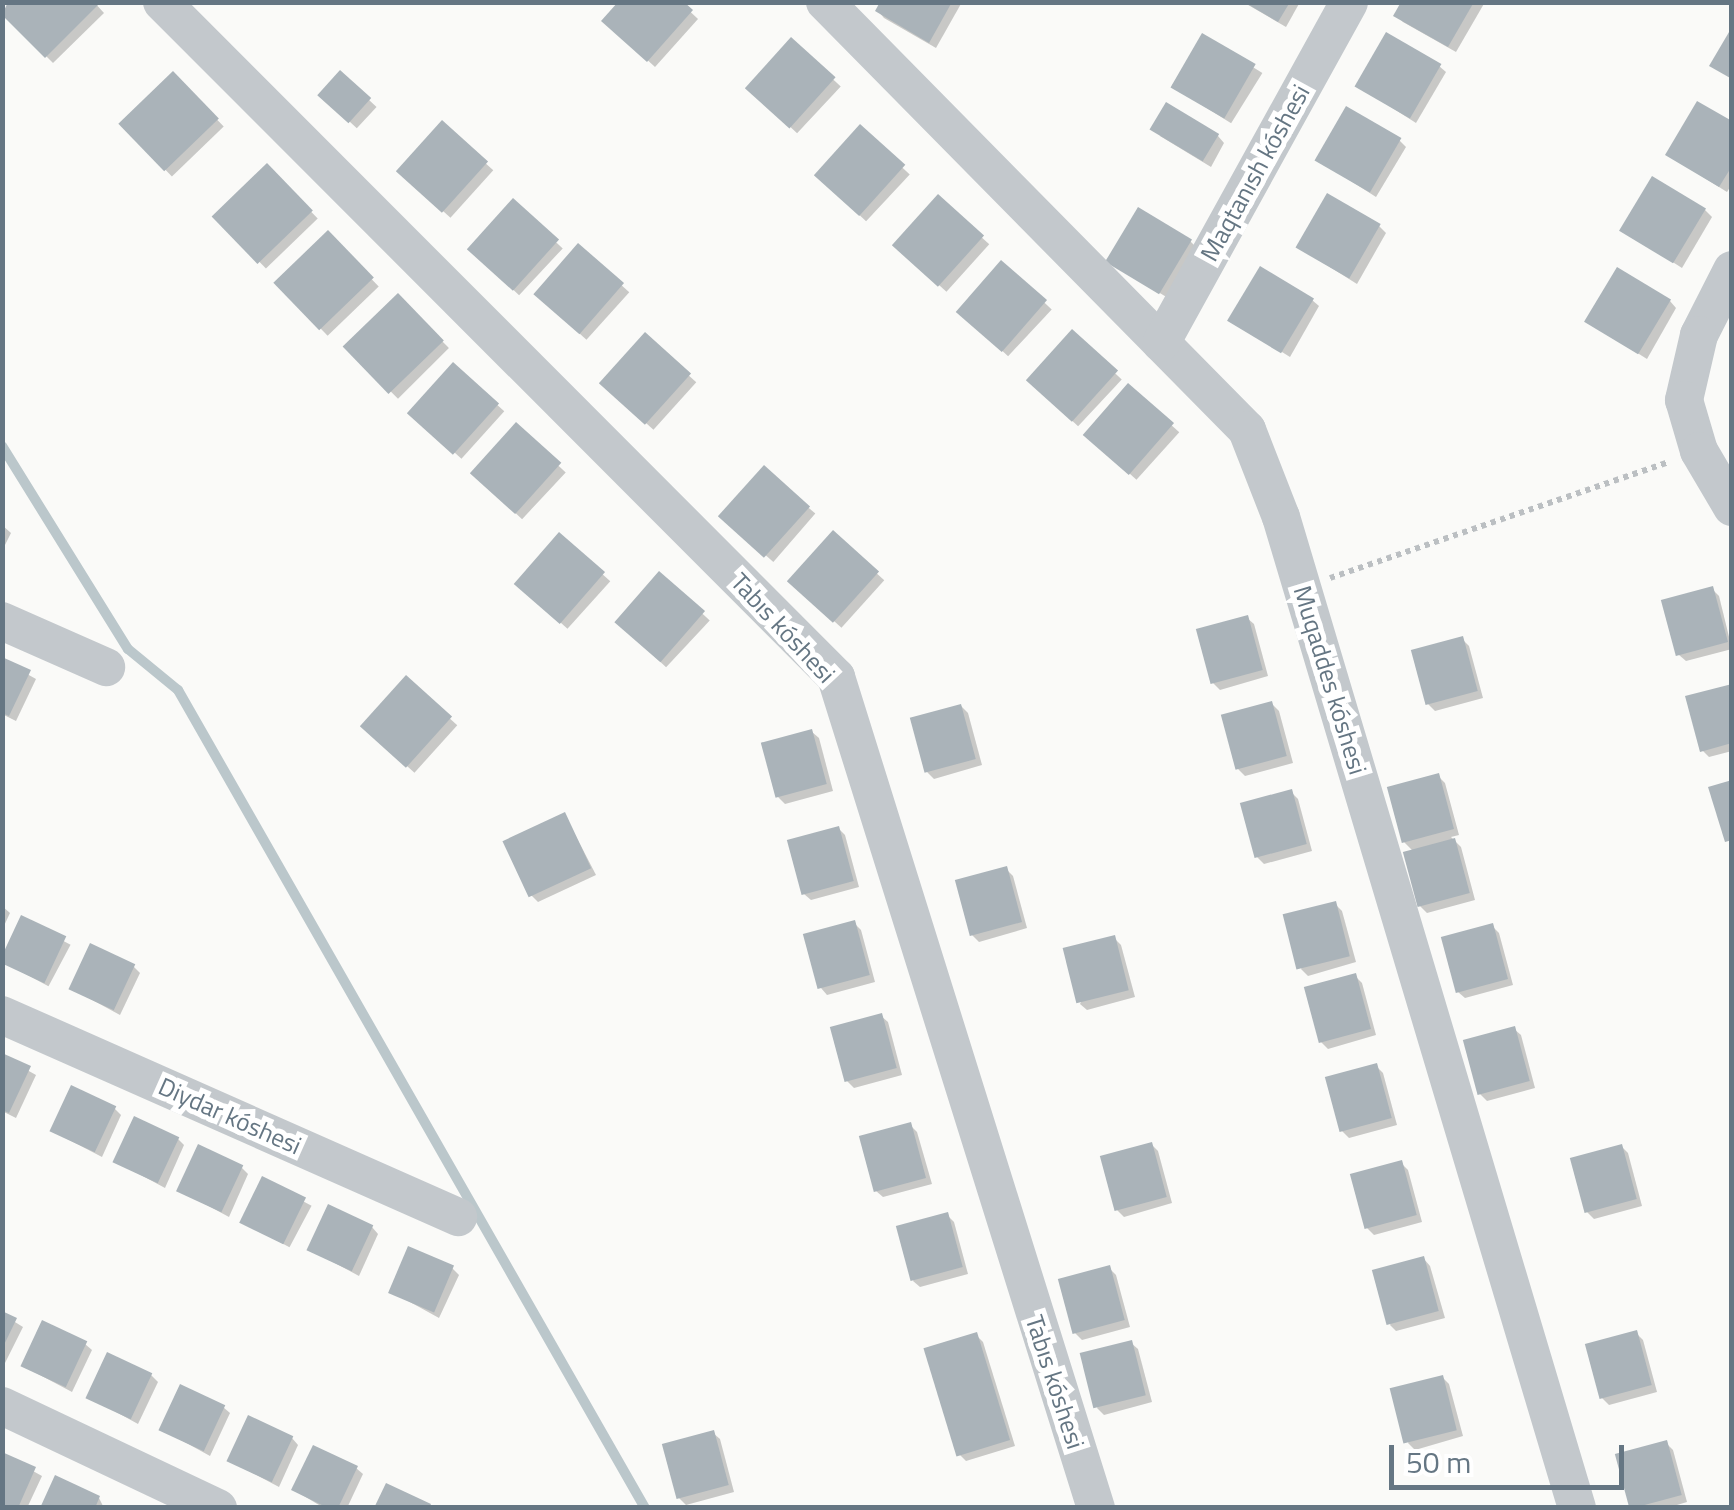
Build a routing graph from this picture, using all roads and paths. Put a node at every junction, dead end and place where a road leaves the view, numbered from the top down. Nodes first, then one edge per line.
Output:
1 (162, 2) edge
2 (1349, 2) edge
3 (842, 9) edge
4 (1732, 270) edge
5 (1161, 343) junction
6 (1700, 451) junction
7 (1732, 507) edge
8 (1302, 588) junction
9 (2, 621) edge
10 (106, 668) dead end
11 (2, 1015) edge
12 (458, 1217) dead end
13 (2, 1406) edge
14 (218, 1508) edge
15 (1096, 1508) edge
16 (1578, 1508) edge

1 - 15 street, Tabıs kóshesi
2 - 5 street, Maqtanısh kóshesi
3 - 5 street, Muqaddes kóshesi
4 - 6 street
5 - 8 street, Muqaddes kóshesi
6 - 7 street
6 - 8 path
8 - 16 street, Muqaddes kóshesi
9 - 10 street
11 - 12 street, Diydar kóshesi
13 - 14 street

